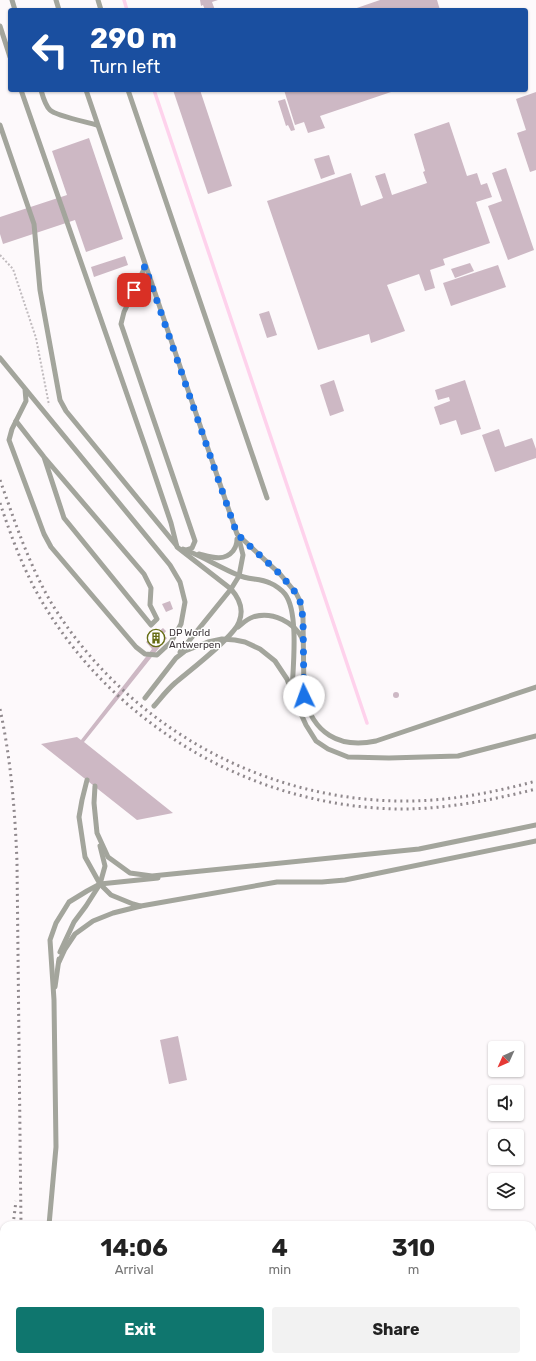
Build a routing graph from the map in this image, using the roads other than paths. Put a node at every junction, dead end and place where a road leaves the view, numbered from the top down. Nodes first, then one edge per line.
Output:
1 (0, 26) edge
2 (8, 51) edge
3 (22, 92) edge
4 (42, 92) edge
5 (87, 92) edge
6 (129, 92) edge
7 (0, 124) edge
8 (97, 125) junction
9 (145, 266) junction
10 (0, 358) edge
11 (25, 389) junction
12 (16, 421) junction
13 (44, 457) junction
14 (267, 498) dead end
15 (237, 534) junction
16 (177, 547) junction
17 (185, 550) junction
18 (195, 553) junction
19 (239, 576) junction
20 (231, 589) junction
21 (293, 627) junction
22 (236, 628) junction
23 (226, 639) junction
24 (304, 645) junction
25 (176, 658) junction
26 (536, 687) edge
27 (292, 690) junction
28 (145, 698) dead end
29 (154, 706) dead end
30 (536, 736) edge
31 (87, 780) dead end
32 (95, 786) dead end
33 (536, 825) edge
34 (97, 833) junction
35 (536, 841) edge
36 (205, 871) junction
37 (100, 884) junction
38 (141, 906) junction
39 (59, 962) junction
40 (54, 1000) junction
41 (49, 1221) edge

1 - 2 lane
3 - 16 lane
4 - 8 lane
5 - 8 lane
6 - 14 lane
7 - 16 lane
8 - 9 lane
9 - 15 lane
9 - 17 lane
10 - 11 lane
11 - 12 lane
11 - 12 lane
12 - 13 lane
13 - 13 lane
15 - 18 lane
15 - 19 lane
15 - 24 lane
16 - 17 lane
16 - 20 lane
17 - 18 lane
18 - 19 lane
19 - 20 lane
19 - 21 lane
20 - 22 lane
20 - 25 lane
21 - 22 lane
21 - 24 lane
21 - 27 lane
22 - 23 lane
23 - 25 lane
23 - 27 lane
23 - 29 lane
24 - 26 lane
25 - 28 lane
27 - 30 lane
31 - 37 lane
32 - 34 lane
33 - 36 lane
34 - 36 lane
34 - 37 lane
35 - 38 lane
36 - 37 lane
37 - 38 lane
37 - 39 lane
37 - 40 lane
38 - 39 lane
39 - 40 lane
40 - 41 lane

